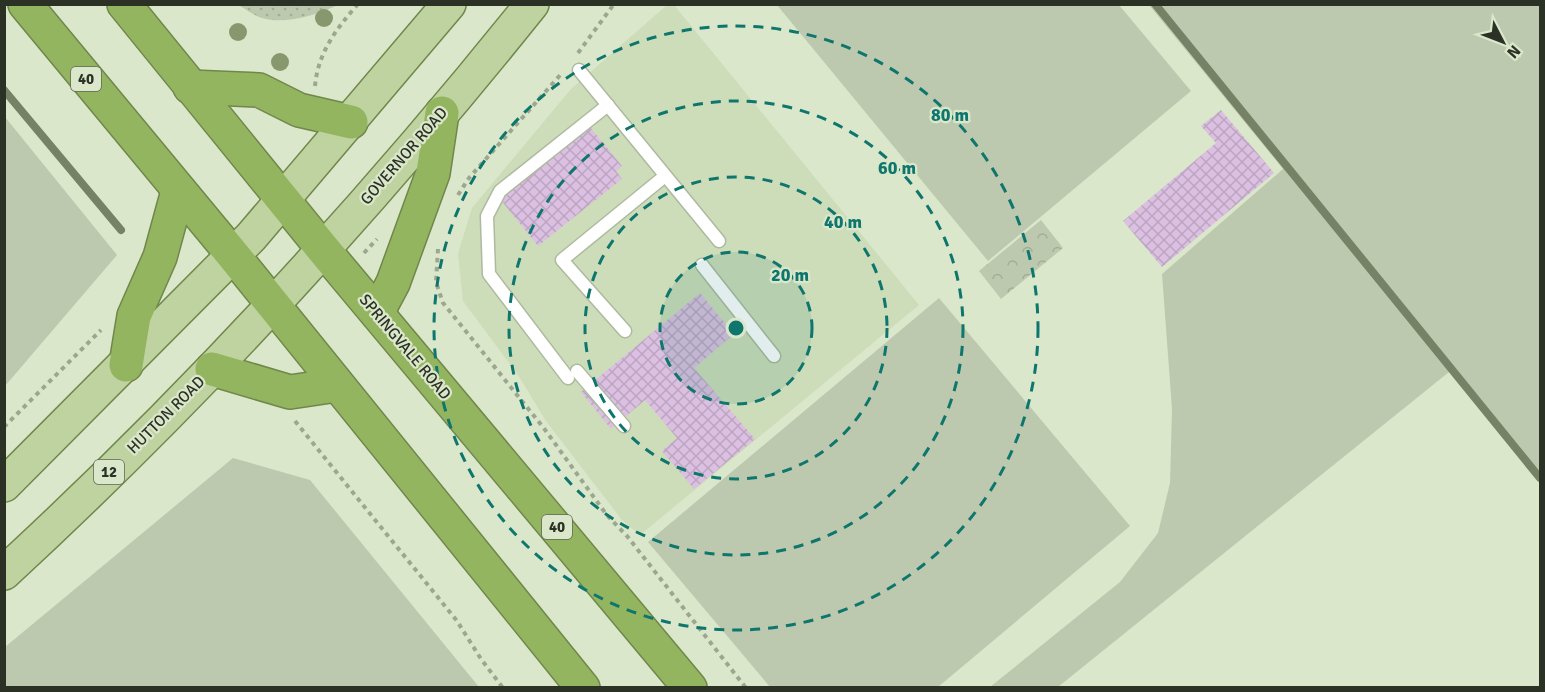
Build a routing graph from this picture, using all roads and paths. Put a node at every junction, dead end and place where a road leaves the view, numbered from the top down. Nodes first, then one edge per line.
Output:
1 (25, 4) edge
2 (124, 4) edge
3 (358, 4) edge
4 (449, 4) edge
5 (532, 4) edge
6 (614, 4) edge
7 (574, 56) dead end
8 (579, 70) dead end
9 (190, 87) junction
10 (608, 105) junction
11 (308, 112) junction
12 (442, 113) junction
13 (351, 122) junction
14 (665, 176) junction
15 (178, 191) junction
16 (284, 200) junction
17 (719, 241) dead end
18 (323, 249) junction
19 (233, 255) junction
20 (702, 265) dead end
21 (272, 304) junction
22 (377, 313) junction
23 (109, 322) dead end
24 (625, 330) dead end
25 (774, 356) dead end
26 (126, 365) junction
27 (212, 369) junction
28 (337, 385) junction
29 (624, 426) dead end
30 (4, 427) edge
31 (4, 485) edge
32 (4, 573) edge
33 (583, 687) edge
34 (690, 687) edge

1 - 15 highway, 40
2 - 9 highway, SPRINGVALE ROAD / 40
3 - 11 path
4 - 13 main road
5 - 12 main road, GOVERNOR ROAD / 12
6 - 7 path
8 - 10 lane
9 - 11 highway
9 - 16 highway, SPRINGVALE ROAD / 40
10 - 14 lane
10 - 29 lane
11 - 13 highway
12 - 18 main road, GOVERNOR ROAD / 12
12 - 22 highway
13 - 16 main road
14 - 17 lane
14 - 24 lane
15 - 19 highway, 40
15 - 26 highway
16 - 18 highway, SPRINGVALE ROAD / 40
16 - 19 main road
18 - 21 main road, GOVERNOR ROAD / 12
18 - 22 highway, SPRINGVALE ROAD / 40
19 - 21 highway, 40
19 - 26 main road
20 - 25 lane
21 - 27 main road, HUTTON ROAD / 12
21 - 28 highway, 40
22 - 34 highway, SPRINGVALE ROAD / 40
23 - 30 path
26 - 31 main road
27 - 28 highway
27 - 32 main road, HUTTON ROAD / 12
28 - 33 highway, 40

